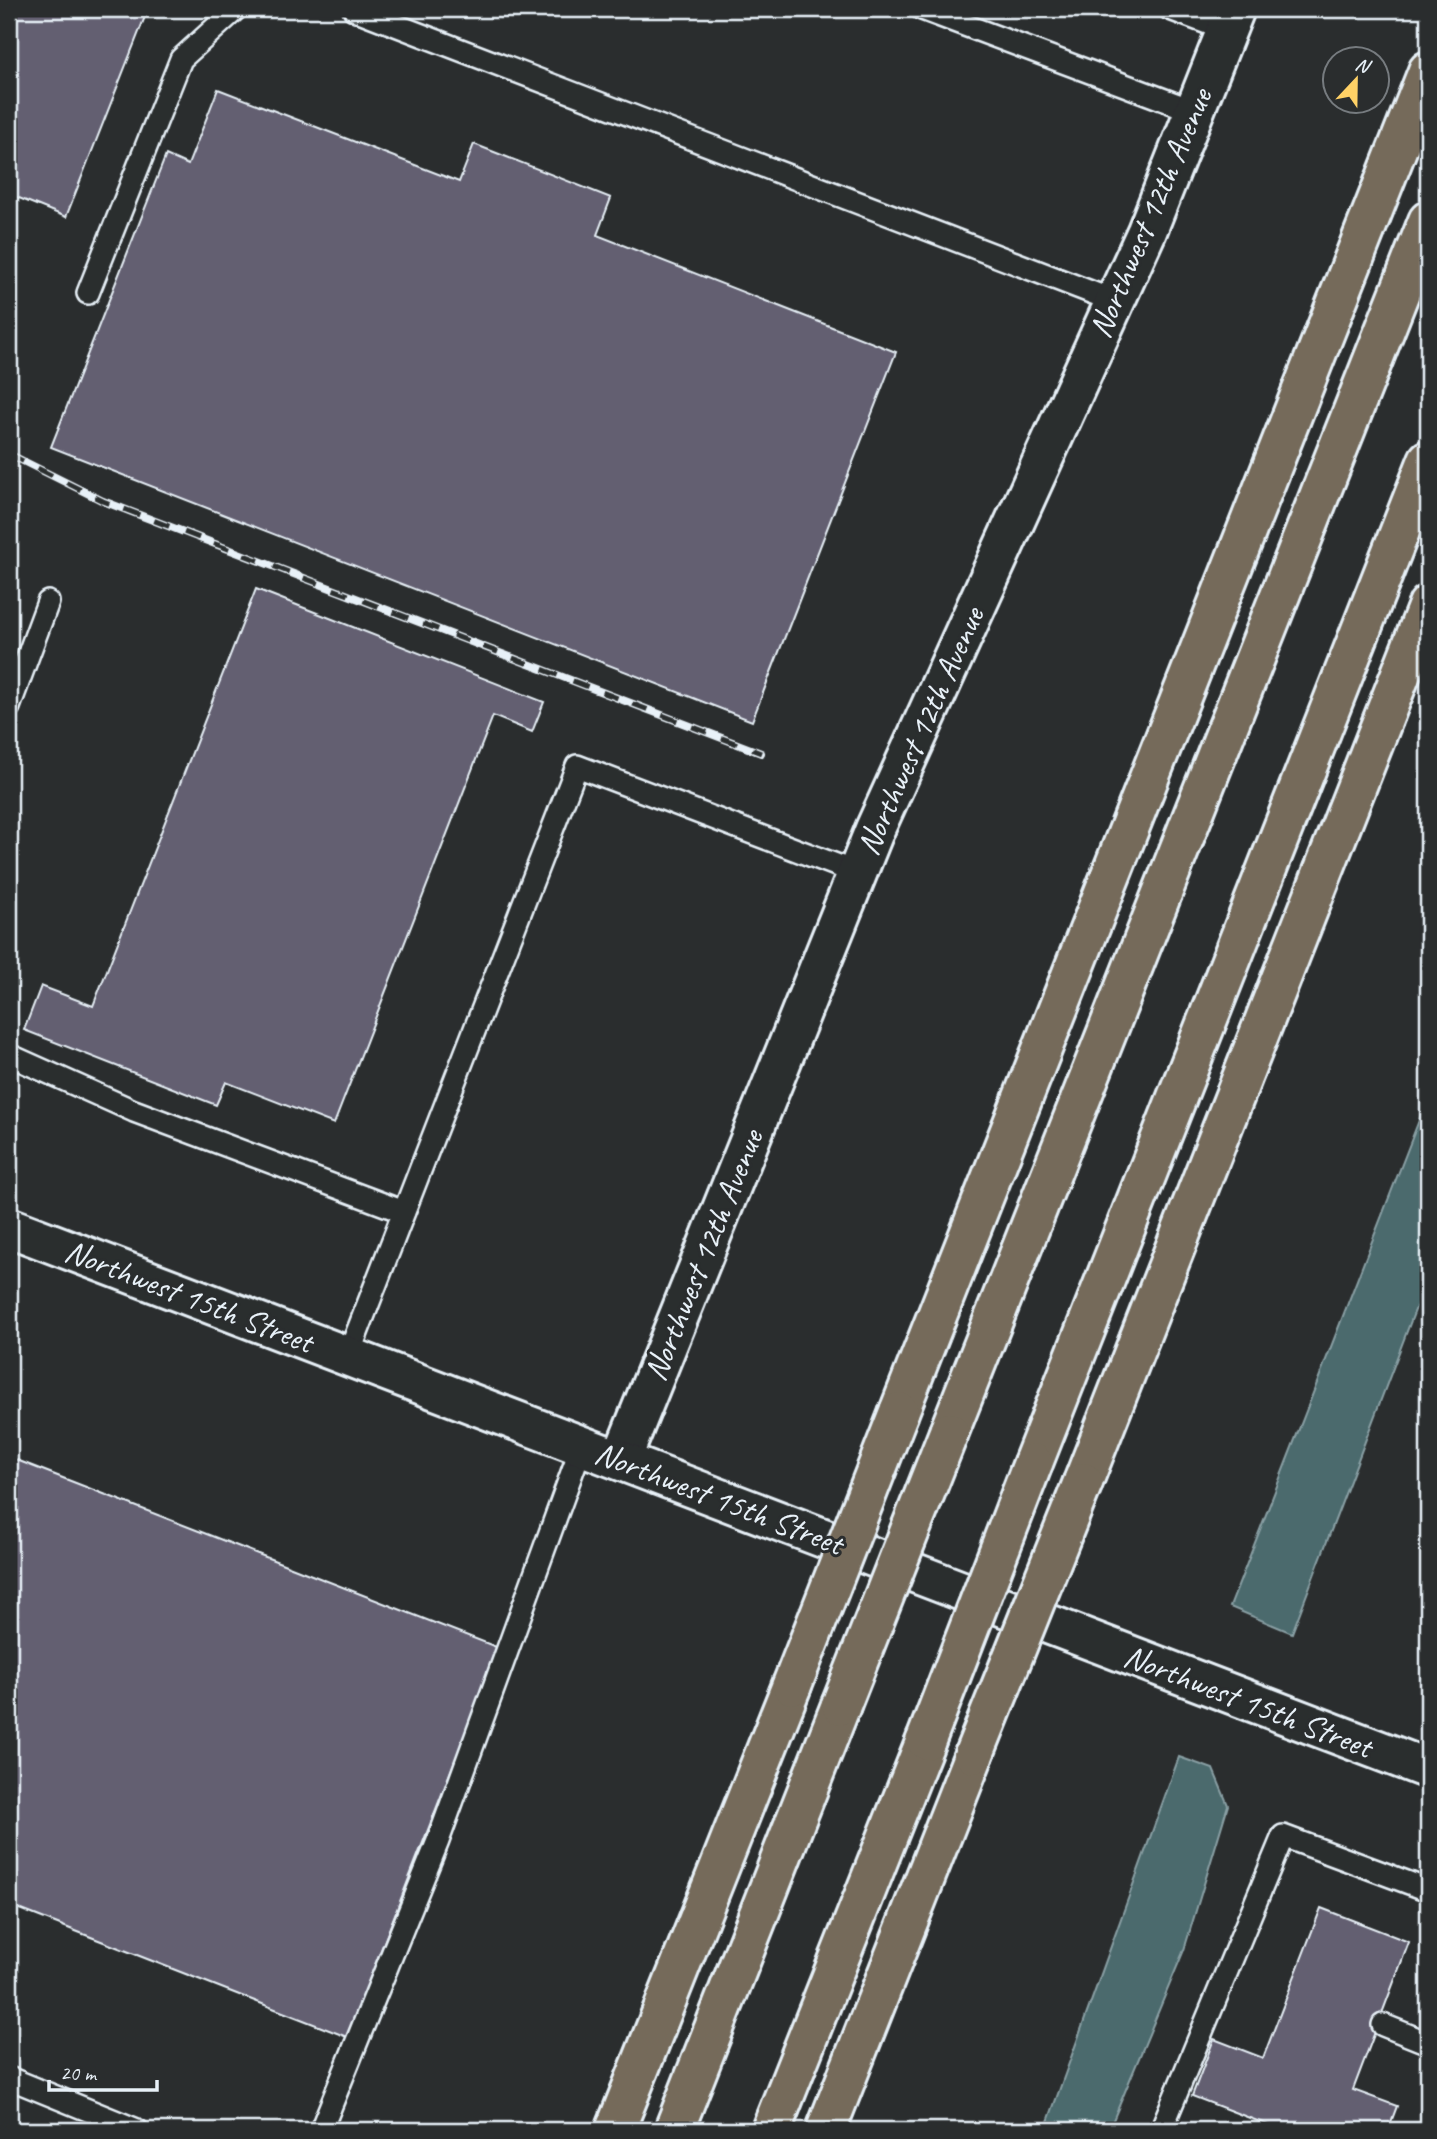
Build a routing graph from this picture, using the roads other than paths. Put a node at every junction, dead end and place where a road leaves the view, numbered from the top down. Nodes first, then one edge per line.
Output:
1 (236, 9) edge
2 (354, 9) edge
3 (922, 9) edge
4 (1170, 9) edge
5 (1231, 20) edge
6 (1428, 71) edge
7 (1194, 111) junction
8 (1428, 221) edge
9 (88, 293) dead end
10 (1114, 301) junction
11 (1428, 460) edge
12 (48, 602) dead end
13 (1428, 605) edge
14 (9, 707) edge
15 (857, 873) junction
16 (9, 1055) edge
17 (404, 1212) junction
18 (9, 1227) edge
19 (348, 1356) junction
20 (582, 1445) junction
21 (621, 1460) junction
22 (1428, 1769) edge
23 (1428, 1891) edge
24 (1383, 2025) dead end
25 (1428, 2043) edge
26 (9, 2078) edge
27 (137, 2130) edge
28 (321, 2130) edge
29 (615, 2130) edge
30 (674, 2130) edge
31 (771, 2130) edge
32 (826, 2130) edge
33 (1167, 2130) edge

1 - 9 lane
2 - 10 lane
3 - 7 lane
4 - 5 lane
5 - 7 street, Northwest 12th Avenue
6 - 29 highway, bridge
7 - 10 street, Northwest 12th Avenue
8 - 30 highway, bridge
10 - 15 street, Northwest 12th Avenue
11 - 31 highway, bridge
12 - 14 lane
13 - 32 highway, bridge
15 - 17 lane
15 - 21 street, Northwest 12th Avenue
16 - 17 lane
17 - 19 lane
18 - 19 street, Northwest 15th Street
19 - 20 street, Northwest 15th Street
20 - 21 street, Northwest 15th Street
20 - 28 lane
21 - 22 street, Northwest 15th Street
23 - 33 lane
24 - 25 lane
26 - 27 lane

